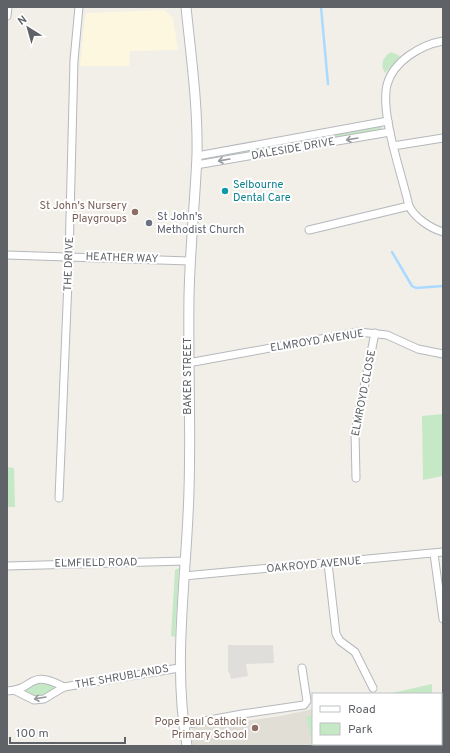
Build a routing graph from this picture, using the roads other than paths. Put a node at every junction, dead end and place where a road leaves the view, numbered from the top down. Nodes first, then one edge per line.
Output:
1 (8, 7) edge
2 (79, 7) edge
3 (186, 7) edge
4 (7, 16) edge
5 (443, 41) edge
6 (388, 121) junction
7 (390, 132) junction
8 (443, 138) edge
9 (394, 146) junction
10 (196, 160) junction
11 (409, 206) junction
12 (309, 230) dead end
13 (443, 232) edge
14 (7, 255) edge
15 (69, 257) junction
16 (190, 260) junction
17 (375, 333) junction
18 (443, 354) edge
19 (188, 363) junction
20 (356, 478) dead end
21 (59, 498) dead end
22 (443, 552) edge
23 (434, 554) junction
24 (185, 561) junction
25 (328, 563) junction
26 (7, 566) edge
27 (184, 576) junction
28 (443, 619) edge
29 (179, 668) junction
30 (302, 668) dead end
31 (64, 687) junction
32 (373, 688) dead end
33 (7, 691) edge
34 (16, 691) junction
35 (183, 725) junction
36 (187, 746) edge

1 - 4 street
2 - 15 street, THE DRIVE
3 - 10 street, BAKER STREET
5 - 6 street
6 - 7 street
6 - 10 street, DALESIDE DRIVE
7 - 9 street
7 -> 10 street, DALESIDE DRIVE
8 - 9 street
9 - 11 street
10 - 16 street, BAKER STREET
11 - 12 street
11 - 13 street
14 - 15 street, HEATHER WAY
15 - 16 street, HEATHER WAY
15 - 21 street, THE DRIVE
16 - 19 street, BAKER STREET
17 - 18 street, ELMROYD AVENUE
17 - 19 street, ELMROYD AVENUE
17 - 20 street, ELMROYD CLOSE
19 - 24 street, BAKER STREET
22 - 23 street, OAKROYD AVENUE
23 - 25 street, OAKROYD AVENUE
23 - 28 street
24 - 26 street, ELMFIELD ROAD
24 - 27 street, BAKER STREET
25 - 27 street, OAKROYD AVENUE
25 - 32 street
27 - 29 street, BAKER STREET
29 - 31 street, THE SHRUBLANDS
29 - 35 street, BAKER STREET
30 - 35 street
31 - 34 street, THE SHRUBLANDS
31 -> 34 street, THE SHRUBLANDS
33 - 34 street, THE SHRUBLANDS
35 - 36 street, BAKER STREET

